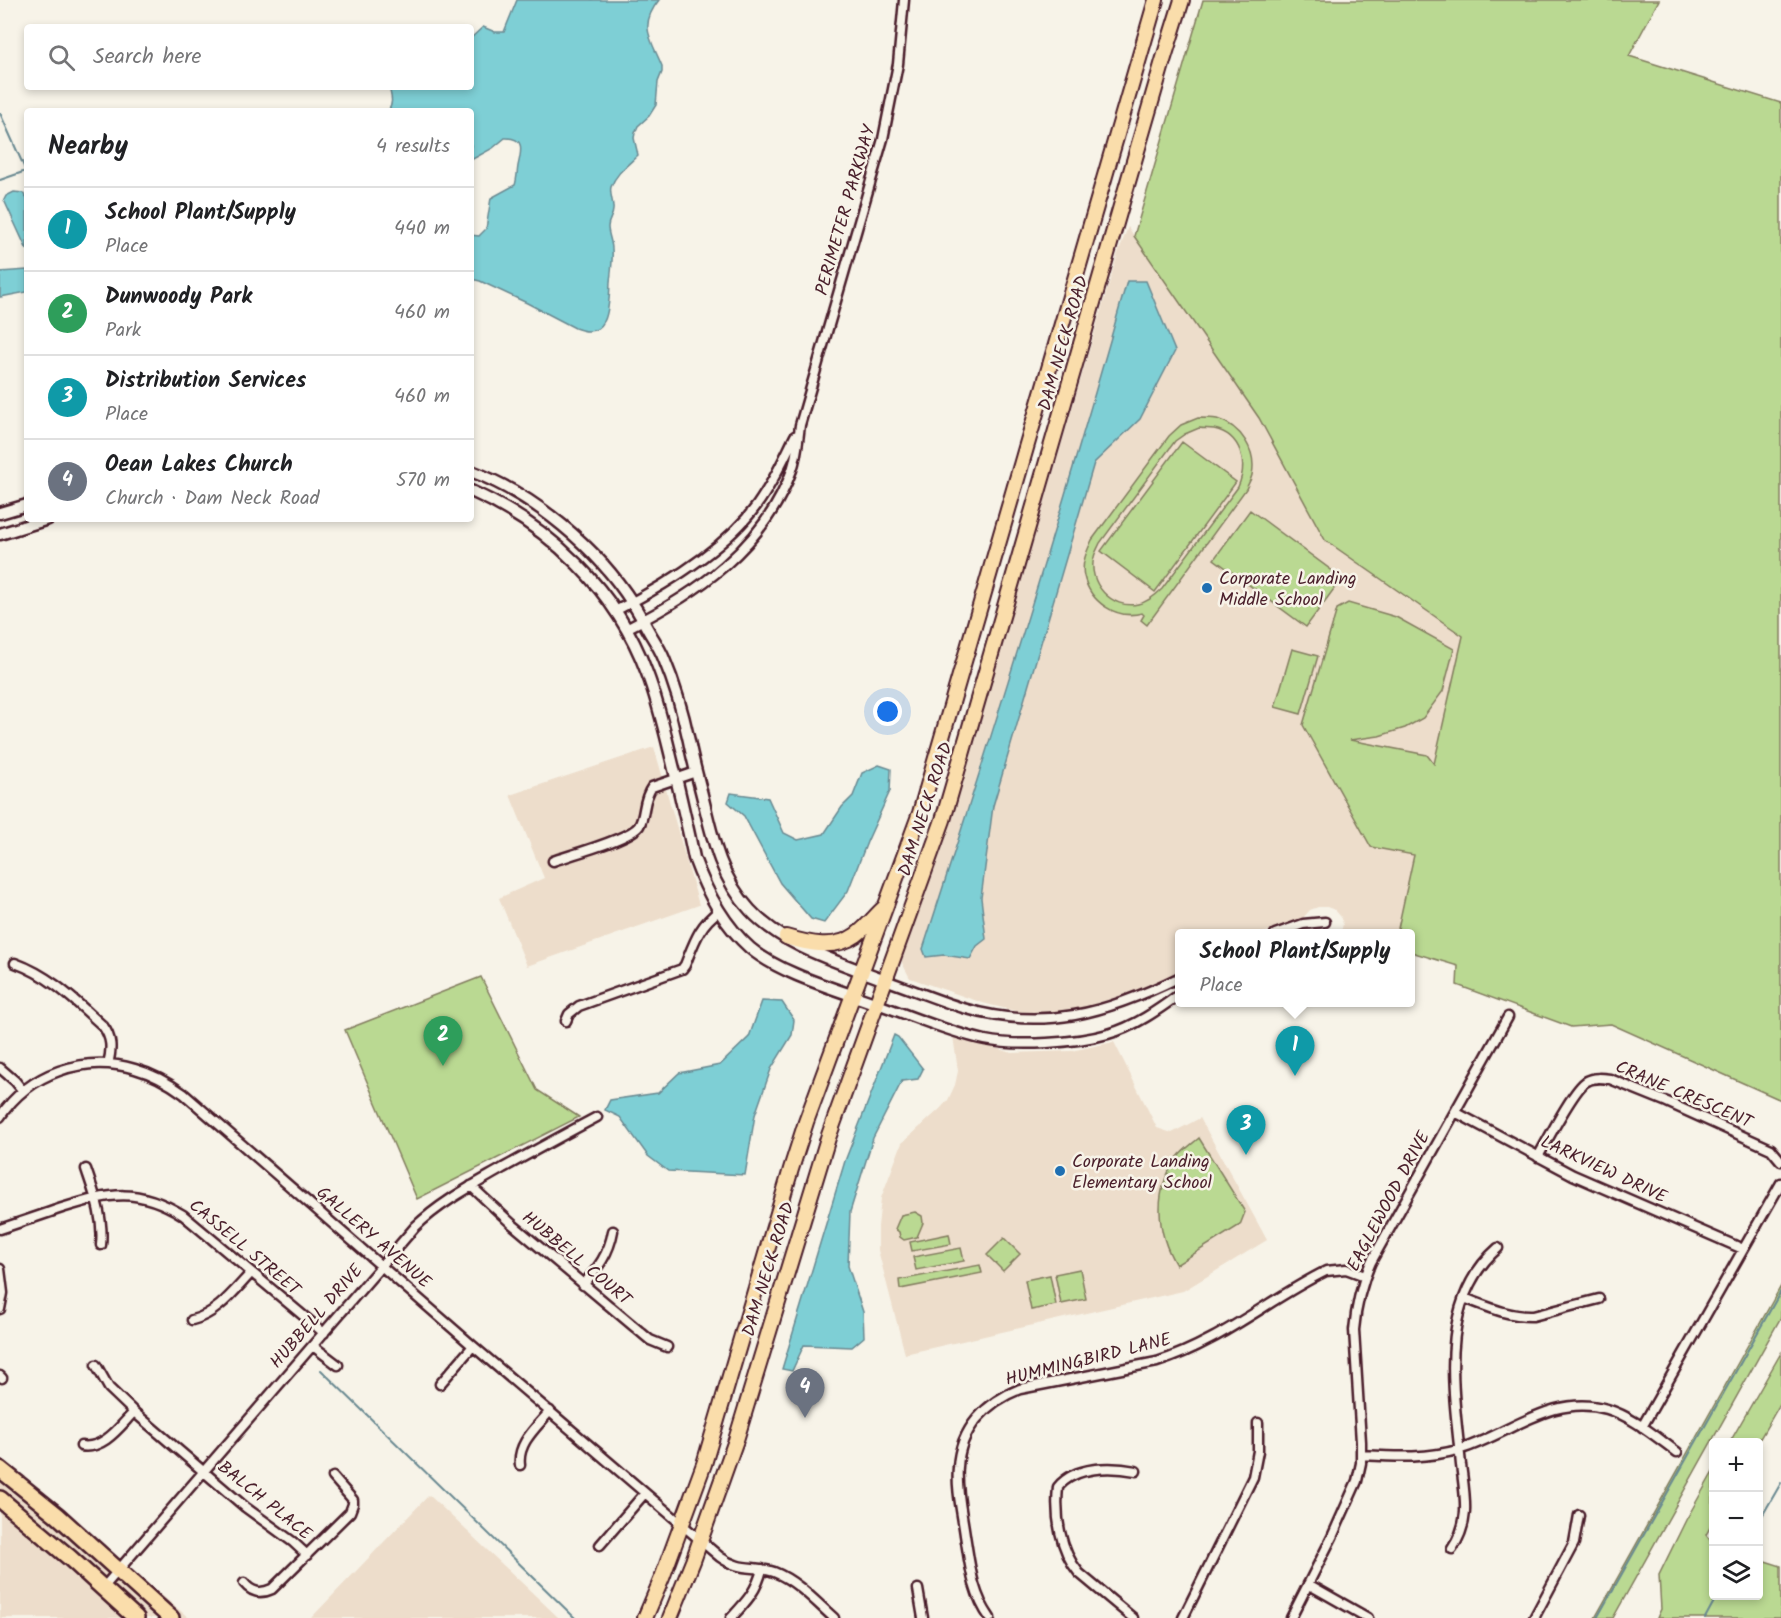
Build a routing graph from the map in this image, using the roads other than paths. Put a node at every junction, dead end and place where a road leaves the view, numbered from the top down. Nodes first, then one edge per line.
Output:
1 (904, 0) edge
2 (1156, 0) edge
3 (1182, 0) edge
4 (800, 425) junction
5 (474, 472) edge
6 (474, 493) edge
7 (24, 506) edge
8 (0, 513) edge
9 (38, 522) edge
10 (0, 534) edge
11 (633, 602) junction
12 (615, 611) junction
13 (643, 621) junction
14 (626, 629) junction
15 (696, 772) junction
16 (676, 778) junction
17 (553, 861) dead end
18 (886, 906) junction
19 (719, 911) junction
20 (1325, 922) dead end
21 (1287, 929) edge
22 (786, 937) junction
23 (15, 963) dead end
24 (862, 971) junction
25 (1175, 979) edge
26 (885, 980) junction
27 (853, 995) junction
28 (1175, 997) edge
29 (876, 1004) junction
30 (1508, 1017) dead end
31 (566, 1021) dead end
32 (108, 1064) junction
33 (0, 1068) edge
34 (23, 1091) junction
35 (1455, 1112) junction
36 (0, 1117) edge
37 (597, 1117) dead end
38 (1538, 1157) junction
39 (1781, 1161) edge
40 (86, 1169) dead end
41 (1781, 1184) edge
42 (471, 1186) junction
43 (95, 1198) junction
44 (0, 1229) edge
45 (613, 1231) dead end
46 (101, 1245) dead end
47 (1498, 1248) dead end
48 (1743, 1250) junction
49 (382, 1266) junction
50 (0, 1269) edge
51 (251, 1273) junction
52 (1365, 1276) junction
53 (583, 1285) junction
54 (1464, 1298) junction
55 (1599, 1299) dead end
56 (0, 1309) edge
57 (192, 1320) dead end
58 (324, 1333) junction
59 (313, 1346) junction
60 (473, 1346) junction
61 (668, 1347) dead end
62 (96, 1365) dead end
63 (338, 1365) dead end
64 (441, 1384) dead end
65 (550, 1411) junction
66 (134, 1412) junction
67 (1258, 1424) dead end
68 (1642, 1427) junction
69 (81, 1446) dead end
70 (1460, 1449) junction
71 (1677, 1452) dead end
72 (1361, 1455) junction
73 (520, 1465) dead end
74 (0, 1469) edge
75 (203, 1471) junction
76 (1136, 1471) dead end
77 (333, 1477) dead end
78 (645, 1493) junction
79 (0, 1499) edge
80 (1579, 1515) dead end
81 (682, 1524) junction
82 (701, 1540) junction
83 (600, 1545) dead end
84 (1452, 1549) dead end
85 (307, 1555) junction
86 (119, 1569) junction
87 (762, 1569) junction
88 (244, 1584) dead end
89 (1308, 1584) junction
90 (103, 1588) junction
91 (918, 1589) dead end
92 (136, 1618) edge
93 (171, 1618) edge
94 (645, 1618) edge
95 (670, 1618) edge
96 (730, 1618) edge
97 (834, 1618) edge
98 (923, 1618) edge
99 (990, 1618) edge
100 (1133, 1618) edge
101 (1183, 1618) edge
102 (1291, 1618) edge
103 (1368, 1618) edge
104 (1534, 1618) edge

1 - 4 street, PERIMETER PARKWAY
2 - 18 main road, DAM NECK ROAD
3 - 26 main road, DAM NECK ROAD
4 - 11 street, PERIMETER PARKWAY
4 - 13 street, PERIMETER PARKWAY
5 - 11 street
6 - 12 street
7 - 8 street
9 - 10 street
11 - 12 street, PERIMETER PARKWAY
11 - 13 street
12 - 14 street
13 - 14 street, PERIMETER PARKWAY
13 - 15 street
14 - 16 street
15 - 16 street
15 - 22 street
16 - 17 street
16 - 19 street
18 - 22 main road
18 - 24 main road, DAM NECK ROAD
19 - 27 street
19 - 31 street
20 - 21 street
22 - 24 street
23 - 32 street
24 - 26 street
24 - 27 main road, DAM NECK ROAD
25 - 26 street
26 - 29 main road, DAM NECK ROAD
27 - 29 street
27 - 81 main road, DAM NECK ROAD
28 - 29 street
29 - 82 main road, DAM NECK ROAD
30 - 35 street, EAGLEWOOD DRIVE
32 - 34 street, GALLERY AVENUE
32 - 49 street, GALLERY AVENUE
33 - 34 street
34 - 36 street, GALLERY AVENUE
35 - 38 street, LARKVIEW DRIVE
35 - 52 street, EAGLEWOOD DRIVE
37 - 42 street, HUBBELL DRIVE
38 - 39 street, CRANE CRESCENT
38 - 48 street, LARKVIEW DRIVE
40 - 43 street
41 - 48 street
42 - 49 street, HUBBELL DRIVE
42 - 53 street, HUBBELL COURT
43 - 44 street, CASSELL STREET
43 - 46 street
43 - 51 street, CASSELL STREET
45 - 53 street
47 - 54 street
48 - 68 street
49 - 58 street, HUBBELL DRIVE
49 - 60 street, GALLERY AVENUE
50 - 56 street
51 - 57 street
51 - 58 street, CASSELL STREET
52 - 72 street, EAGLEWOOD DRIVE
52 - 99 street, HUMMINGBIRD LANE
53 - 61 street, HUBBELL COURT
54 - 55 street
54 - 70 street
58 - 59 street, HUBBELL DRIVE
59 - 63 street
59 - 75 street, HUBBELL DRIVE
60 - 64 street
60 - 65 street, GALLERY AVENUE
62 - 66 street, BALCH PLACE
65 - 73 street
65 - 78 street, GALLERY AVENUE
66 - 69 street
66 - 75 street, BALCH PLACE
67 - 101 street
68 - 70 street
68 - 71 street
70 - 72 street
70 - 84 street
72 - 89 street, EAGLEWOOD DRIVE
74 - 86 highway
75 - 85 street, BALCH PLACE
75 - 86 street, HUBBELL DRIVE
76 - 100 street
77 - 85 street, BALCH PLACE
78 - 81 street, GALLERY AVENUE
78 - 83 street
79 - 90 highway
80 - 104 street
81 - 82 street, GALLERY AVENUE
81 - 94 main road, DAM NECK ROAD
82 - 87 street, GALLERY AVENUE
82 - 95 main road, DAM NECK ROAD
85 - 88 street, BALCH PLACE
86 - 90 street, HUBBELL DRIVE
86 - 93 highway
87 - 96 street
87 - 97 street, GALLERY AVENUE
89 - 102 street, EAGLEWOOD DRIVE
89 - 103 street
90 - 92 highway
91 - 98 street

